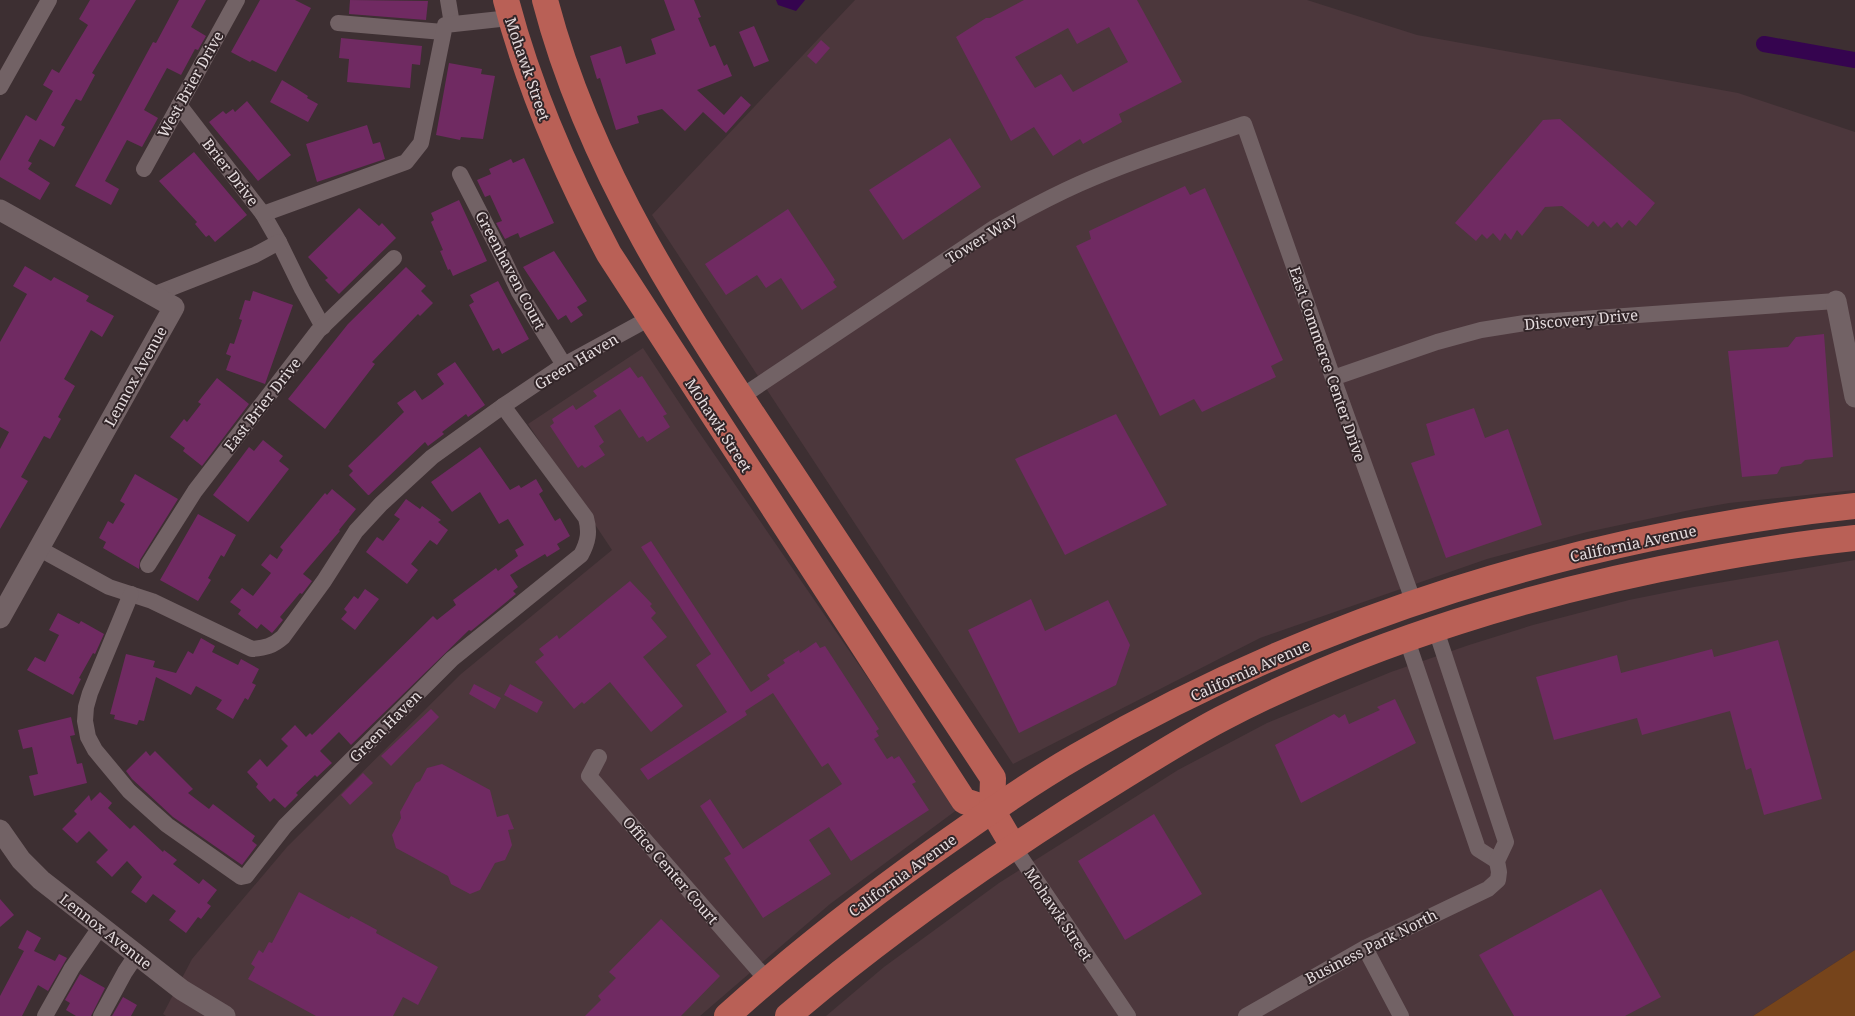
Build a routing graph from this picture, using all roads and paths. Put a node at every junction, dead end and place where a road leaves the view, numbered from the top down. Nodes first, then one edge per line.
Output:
1 (49, 0) edge
2 (237, 0) edge
3 (448, 0) edge
4 (545, 0) edge
5 (508, 9) edge
6 (338, 23) dead end
7 (448, 28) junction
8 (0, 88) edge
9 (573, 88) junction
10 (178, 105) junction
11 (1244, 124) joint
12 (144, 169) dead end
13 (460, 174) dead end
14 (0, 210) edge
15 (263, 214) junction
16 (279, 242) junction
17 (394, 258) dead end
18 (153, 295) junction
19 (1836, 301) joint
20 (650, 318) junction
21 (324, 326) junction
22 (678, 361) junction
23 (564, 365) junction
24 (1333, 378) junction
25 (741, 397) junction
26 (1855, 397) edge
27 (503, 406) junction
28 (713, 416) junction
29 (790, 472) junction
30 (1855, 506) edge
31 (1855, 538) edge
32 (38, 548) junction
33 (148, 565) dead end
34 (132, 594) junction
35 (1414, 603) junction
36 (0, 618) edge
37 (1436, 630) junction
38 (1407, 640) junction
39 (599, 757) dead end
40 (992, 810) junction
41 (0, 830) edge
42 (1013, 846) junction
43 (1498, 862) junction
44 (100, 926) junction
45 (1365, 948) junction
46 (136, 954) junction
47 (767, 980) junction
48 (45, 1016) edge
49 (102, 1016) edge
50 (225, 1016) edge
51 (727, 1016) edge
52 (754, 1016) edge
53 (788, 1016) edge
54 (1128, 1016) edge
55 (1246, 1016) edge
56 (1401, 1016) edge

1 - 8 street
2 - 10 street, West Brier Drive
3 - 7 street
4 - 9 main road
5 - 7 street
5 - 9 main road
5 - 20 main road, Mohawk Street
6 - 7 street
7 - 15 street
9 - 25 main road
10 - 12 street, West Brier Drive
10 - 15 street, Brier Drive
11 - 24 street, East Commerce Center Drive
11 - 25 street, Tower Way
13 - 23 street, Greenhaven Court
14 - 18 street, Lennox Avenue
15 - 16 street, Brier Drive
16 - 18 street
16 - 21 street, Brier Drive
17 - 21 street, East Brier Drive
18 - 32 street, Lennox Avenue
19 - 24 street, Discovery Drive
19 - 26 street
20 - 22 main road, Mohawk Street
20 - 23 street, Green Haven
21 - 33 street, East Brier Drive
22 - 25 main road
22 - 28 main road, Mohawk Street
23 - 27 street, Green Haven
24 - 35 street, East Commerce Center Drive
25 - 29 main road
27 - 34 street, Green Haven
27 - 34 street, Green Haven
28 - 29 main road
28 - 40 main road, Mohawk Street
29 - 40 main road
30 - 35 main road, California Avenue
31 - 37 main road, California Avenue
32 - 34 street, Green Haven
32 - 36 street, Lennox Avenue
35 - 40 main road, California Avenue
37 - 38 main road, California Avenue
37 - 43 street
38 - 42 main road, California Avenue
38 - 43 street
39 - 47 street, Office Center Court
40 - 42 main road, Mohawk Street
40 - 47 main road, California Avenue
41 - 44 street, Lennox Avenue
42 - 53 main road, California Avenue
42 - 54 street, Mohawk Street
43 - 45 street, Business Park North
44 - 46 street, Lennox Avenue
44 - 48 street
45 - 55 street, Business Park North
45 - 56 street
46 - 49 street
46 - 50 street, Lennox Avenue
47 - 51 main road, California Avenue
47 - 52 main road

